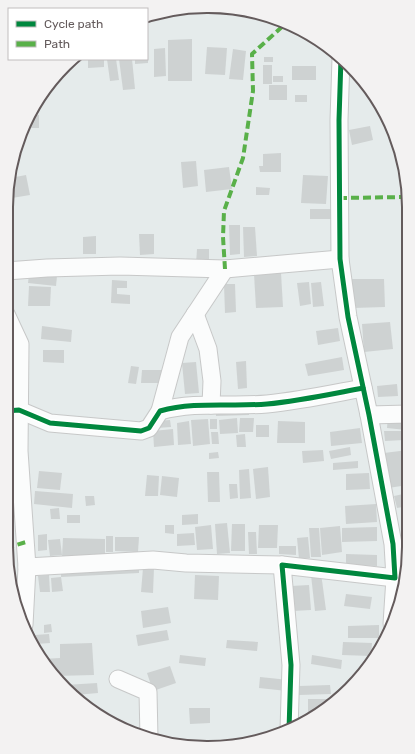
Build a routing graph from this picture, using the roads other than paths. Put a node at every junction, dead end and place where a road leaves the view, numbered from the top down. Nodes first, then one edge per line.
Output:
1 (341, 66) edge
2 (340, 259) junction
3 (225, 269) junction
4 (13, 271) edge
5 (195, 314) junction
6 (13, 329) edge
7 (363, 388) junction
8 (211, 405) junction
9 (13, 411) edge
10 (160, 411) junction
11 (402, 414) edge
12 (369, 415) junction
13 (282, 565) junction
14 (27, 567) junction
15 (395, 578) junction
16 (393, 604) edge
17 (25, 613) edge
18 (118, 679) dead end
19 (289, 723) edge
20 (149, 732) edge

1 - 2 street
2 - 3 street
2 - 7 street
3 - 4 street
3 - 5 street
5 - 8 street
5 - 10 street
6 - 9 street
7 - 8 street
7 - 12 street
8 - 10 street
9 - 10 street
9 - 14 street
11 - 12 street
12 - 15 street
13 - 14 street
13 - 15 street
13 - 19 street
14 - 17 street
15 - 16 street
18 - 20 street

